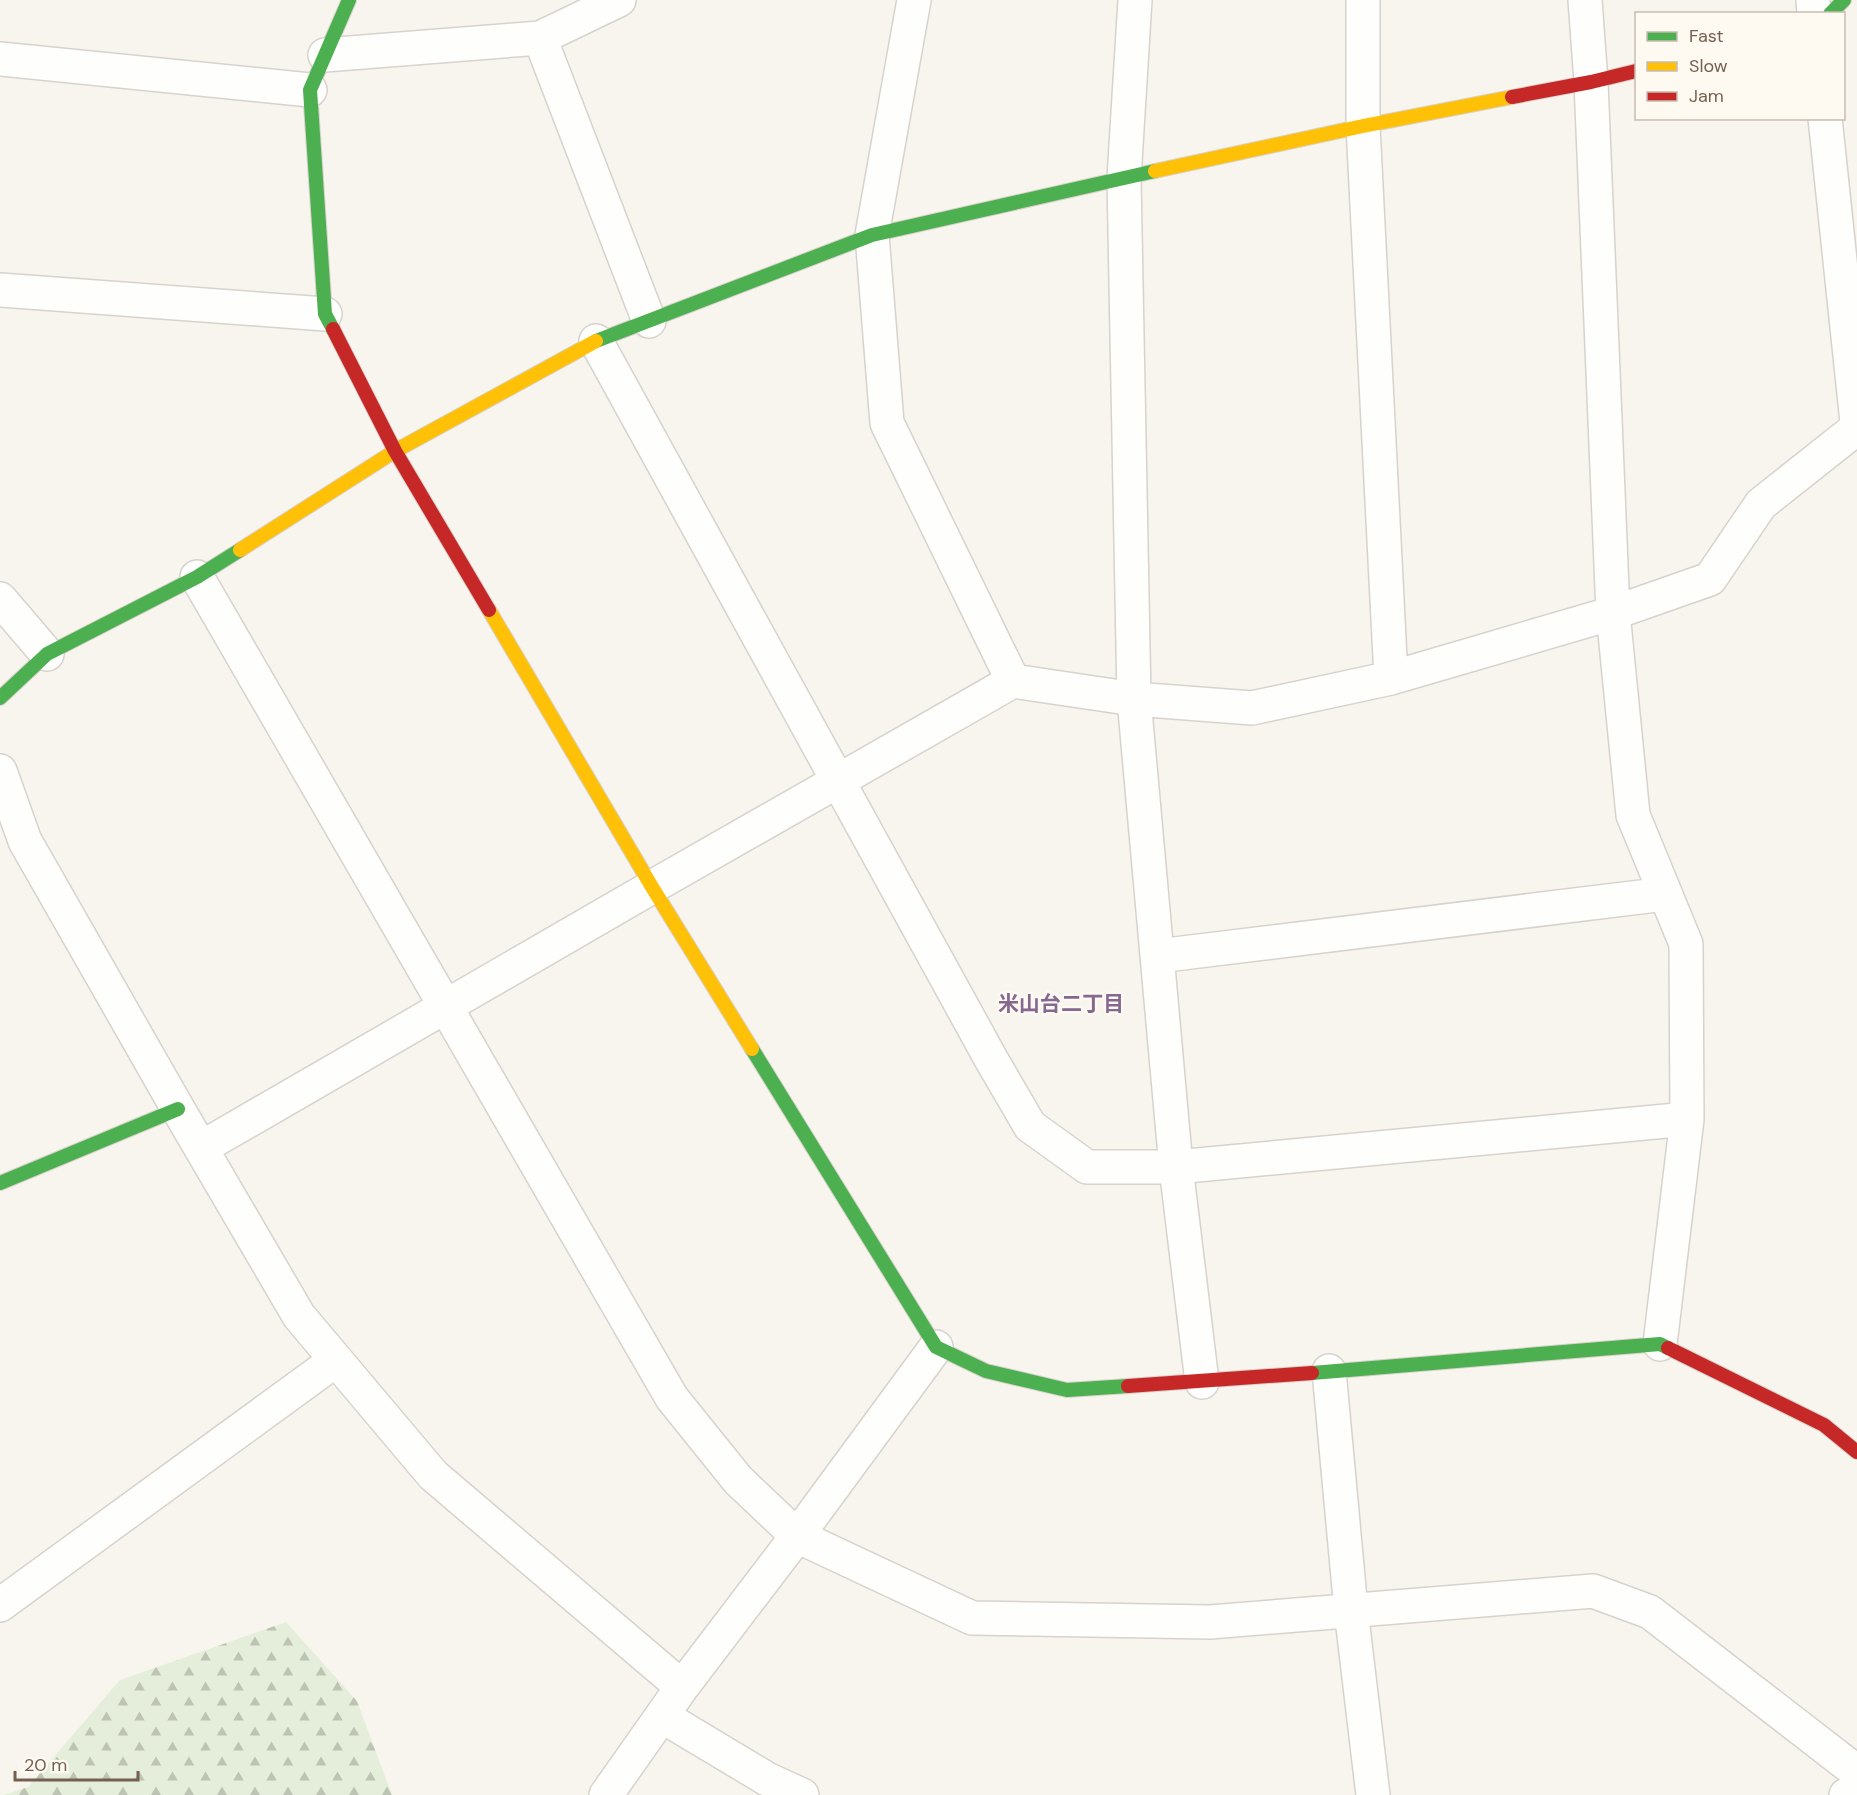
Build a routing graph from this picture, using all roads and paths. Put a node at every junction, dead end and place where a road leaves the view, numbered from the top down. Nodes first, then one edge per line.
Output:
1 (349, 0) edge
2 (619, 0) edge
3 (914, 0) edge
4 (1135, 0) edge
5 (1363, 0) edge
6 (1585, 0) edge
7 (1844, 0) edge
8 (1832, 12) edge
9 (540, 38) junction
10 (325, 55) junction
11 (0, 59) edge
12 (1635, 71) edge
13 (1591, 82) junction
14 (310, 90) junction
15 (1825, 120) edge
16 (1363, 126) junction
17 (1124, 178) junction
18 (872, 235) junction
19 (0, 290) edge
20 (325, 314) junction
21 (649, 321) junction
22 (597, 341) junction
23 (1857, 422) edge
24 (1857, 428) edge
25 (395, 451) junction
26 (197, 577) junction
27 (0, 598) edge
28 (1613, 613) junction
29 (47, 654) junction
30 (1391, 678) junction
31 (1013, 681) junction
32 (0, 699) edge
33 (1134, 699) junction
34 (0, 771) edge
35 (839, 781) junction
36 (652, 887) junction
37 (1665, 894) junction
38 (1158, 957) junction
39 (445, 1006) junction
40 (178, 1109) junction
41 (1687, 1119) junction
42 (201, 1148) junction
43 (1176, 1167) junction
44 (0, 1183) edge
45 (1660, 1344) junction
46 (936, 1347) junction
47 (336, 1360) junction
48 (1329, 1371) junction
49 (1202, 1382) junction
50 (1857, 1452) edge
51 (797, 1536) junction
52 (0, 1605) edge
53 (1351, 1610) junction
54 (682, 1686) junction
55 (662, 1716) junction
56 (1857, 1772) edge
57 (1857, 1794) edge
58 (606, 1795) edge
59 (802, 1795) edge
60 (1373, 1795) edge
61 (1846, 1795) edge

1 - 10 street
2 - 9 street
3 - 18 street
4 - 17 street
5 - 16 street
6 - 13 street
7 - 8 street
9 - 10 street
9 - 21 street
10 - 14 street
11 - 14 street
12 - 13 street
13 - 16 street
13 - 28 street
14 - 20 street
15 - 23 street
16 - 17 street
16 - 30 street
17 - 18 street
17 - 33 street
18 - 21 street
18 - 31 street
19 - 20 street
20 - 25 street
21 - 22 street
22 - 25 street
22 - 35 street
24 - 28 street
25 - 26 street
25 - 36 street
26 - 29 street
26 - 39 street
27 - 29 street
28 - 30 street
28 - 37 street
29 - 32 street
30 - 33 street
31 - 33 street
31 - 35 street
33 - 38 street
34 - 40 street
35 - 36 street
35 - 43 street
36 - 39 street
36 - 46 street
37 - 38 street
37 - 41 street
38 - 43 street
39 - 42 street
39 - 51 street
40 - 42 street
40 - 44 street
41 - 43 street
41 - 45 street
42 - 47 street
43 - 49 street
45 - 48 street
45 - 50 street
46 - 49 street
46 - 51 street
47 - 52 street
47 - 54 street
48 - 49 street
48 - 53 street
51 - 53 street
51 - 54 street
53 - 56 street
53 - 60 street
54 - 55 street
55 - 58 street
55 - 59 street
57 - 61 street

